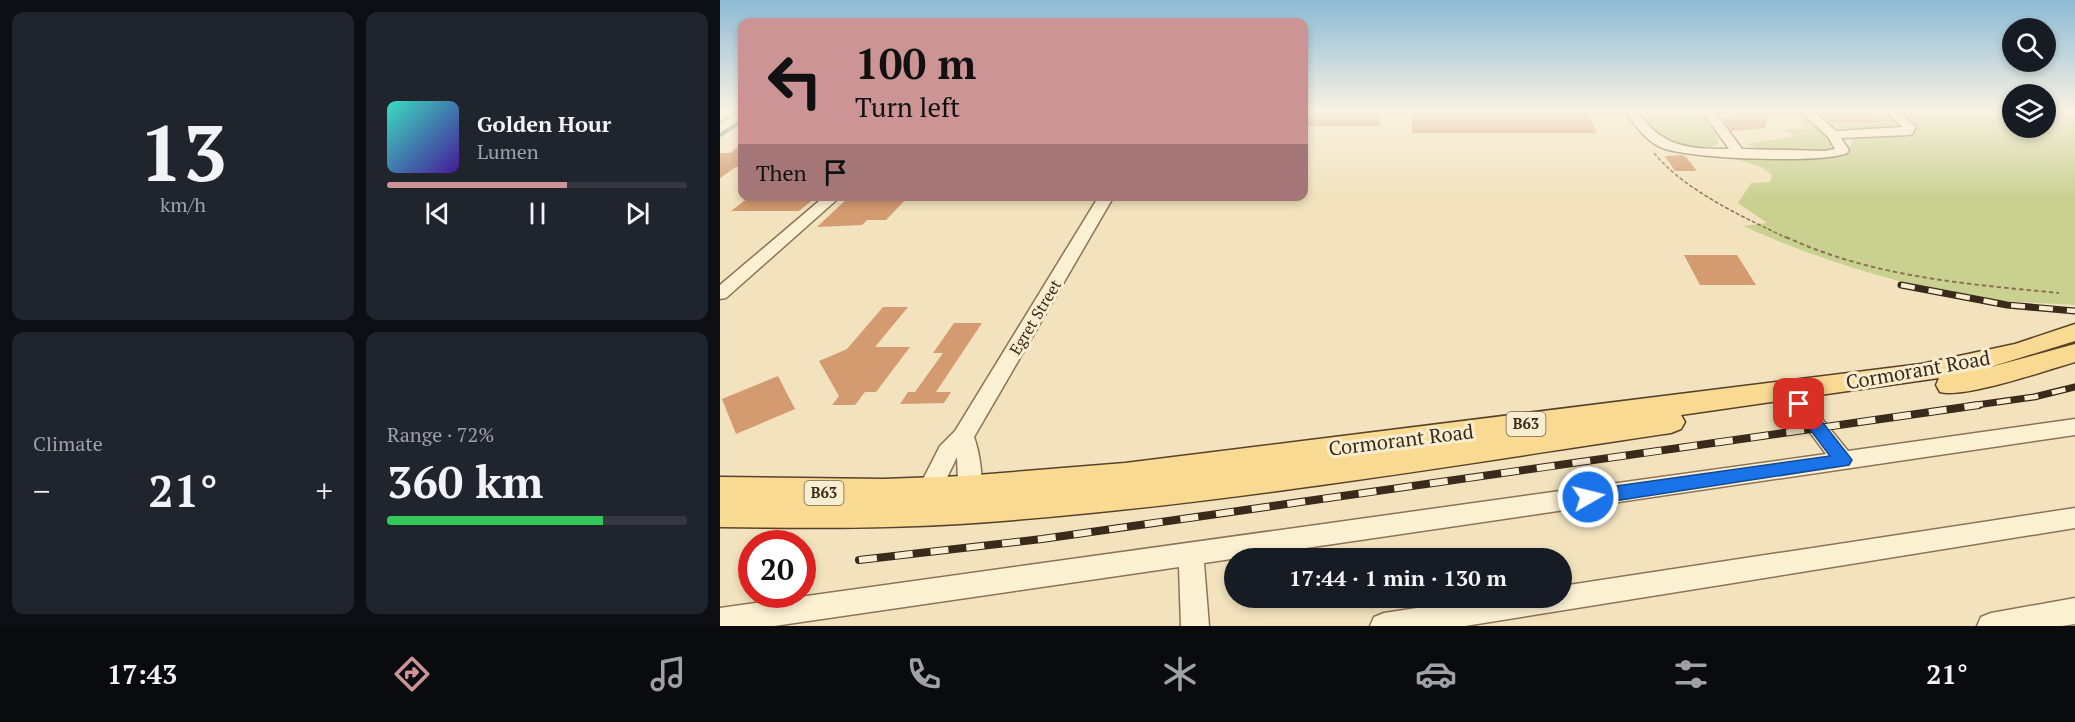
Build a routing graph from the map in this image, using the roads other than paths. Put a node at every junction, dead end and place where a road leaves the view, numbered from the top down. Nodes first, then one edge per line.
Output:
1 (1658, 140) edge
2 (1729, 140) edge
3 (1836, 140) edge
4 (1738, 153) junction
5 (828, 201) edge
6 (1104, 201) edge
7 (720, 294) edge
8 (2075, 332) edge
9 (2075, 353) edge
10 (1799, 404) junction
11 (2075, 427) edge
12 (963, 437) junction
13 (1843, 460) junction
14 (971, 488) junction
15 (720, 490) edge
16 (933, 502) junction
17 (720, 514) edge
18 (2075, 518) edge
19 (1191, 555) junction
20 (2075, 611) edge
21 (720, 621) edge
22 (1195, 626) edge
23 (1384, 626) edge
24 (1991, 626) edge

1 - 4 street
2 - 4 street
3 - 4 street
5 - 7 street
6 - 12 street, Egret Street
8 - 14 main road, Cormorant Road / B63
9 - 10 main road, Cormorant Road / B63
10 - 13 street
10 - 16 main road, Cormorant Road / B63
11 - 13 street
12 - 14 street
12 - 16 street, Egret Street
13 - 19 street
14 - 16 main road, Cormorant Road / B63
15 - 16 main road, Cormorant Road / B63
16 - 17 main road, Cormorant Road / B63
18 - 23 street
19 - 21 street
19 - 22 street
20 - 24 street

